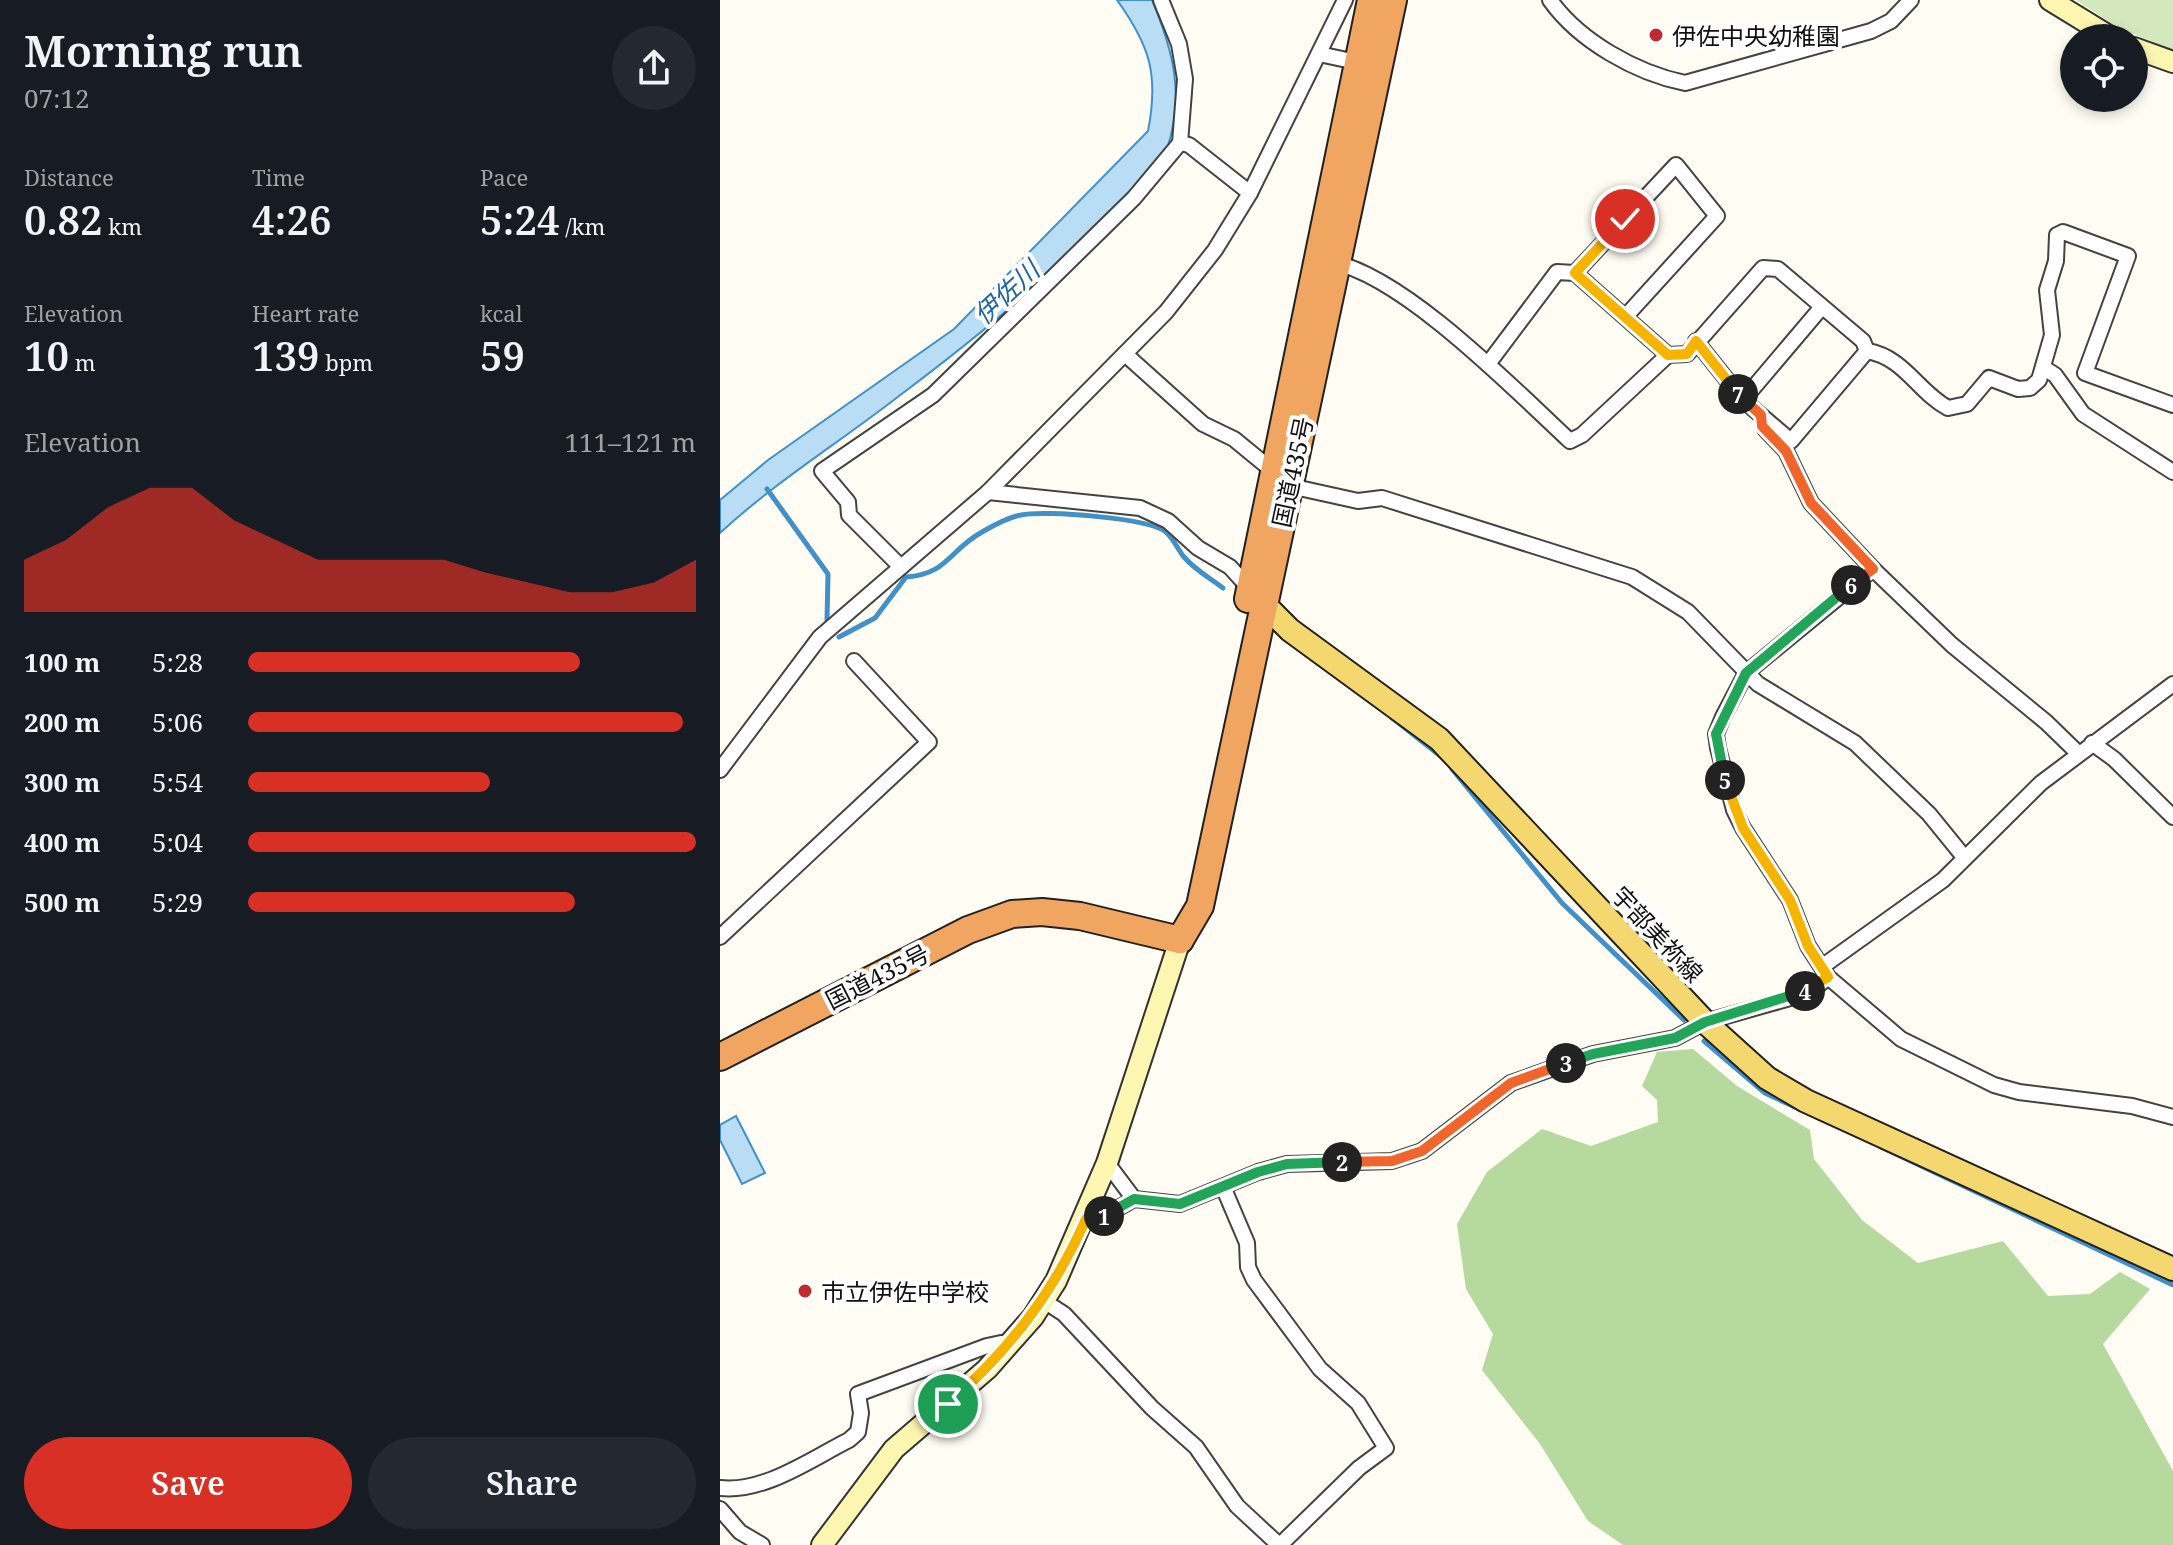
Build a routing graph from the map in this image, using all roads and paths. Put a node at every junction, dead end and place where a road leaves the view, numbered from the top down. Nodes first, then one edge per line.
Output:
1 (1161, 0) edge
2 (1345, 0) edge
3 (1371, 0) edge
4 (1393, 0) edge
5 (1550, 0) edge
6 (1911, 0) edge
7 (2050, 0) edge
8 (2089, 24) edge
9 (2148, 53) edge
10 (1319, 54) junction
11 (2173, 62) edge
12 (1367, 64) junction
13 (1180, 143) junction
14 (1250, 193) junction
15 (1326, 261) junction
16 (1575, 273) junction
17 (1821, 308) junction
18 (1626, 316) junction
19 (1696, 341) junction
20 (1867, 351) junction
21 (1125, 354) junction
22 (1668, 355) junction
23 (1488, 364) junction
24 (2044, 368) junction
25 (1743, 400) junction
26 (2173, 405) edge
27 (1761, 415) junction
28 (2173, 472) edge
29 (1281, 479) junction
30 (988, 492) junction
31 (901, 567) junction
32 (1873, 569) junction
33 (1257, 598) junction
34 (854, 661) dead end
35 (1746, 673) junction
36 (2173, 684) edge
37 (2092, 743) junction
38 (2079, 754) junction
39 (720, 770) edge
40 (2173, 817) edge
41 (1964, 857) junction
42 (720, 937) edge
43 (1180, 940) junction
44 (1825, 971) junction
45 (1705, 1022) junction
46 (720, 1057) edge
47 (2173, 1117) edge
48 (1107, 1163) junction
49 (1224, 1189) junction
50 (1134, 1199) junction
51 (1086, 1219) junction
52 (2173, 1269) edge
53 (1044, 1301) junction
54 (1007, 1347) junction
55 (720, 1488) edge
56 (720, 1509) edge
57 (762, 1545) edge
58 (822, 1545) edge
59 (1280, 1545) edge

1 - 13 street
2 - 10 street
3 - 12 highway, 国道435号
4 - 12 highway, 国道435号
5 - 6 street
7 - 8 street
9 - 11 street
10 - 12 street
10 - 14 street
12 - 15 highway, 国道435号
13 - 14 street
13 - 31 street
14 - 21 street
15 - 23 street
15 - 29 highway, 国道435号
16 - 18 street
16 - 18 street
16 - 23 street
17 - 19 street
17 - 20 street
17 - 25 street
18 - 22 street
19 - 22 street
19 - 25 street
20 - 24 street
20 - 27 street
21 - 29 street
21 - 30 street
22 - 23 street
24 - 26 street
24 - 28 street
25 - 27 street
27 - 32 street
29 - 33 highway, 国道435号
29 - 35 street
30 - 31 street
30 - 33 street
31 - 39 street
32 - 35 street
32 - 38 street
33 - 43 highway, 国道435号
33 - 45 main road, 宇部美祢線
34 - 42 street
35 - 41 street
35 - 44 street
36 - 37 street
37 - 38 street
37 - 40 street
38 - 41 street
41 - 44 street
43 - 46 highway, 国道435号
43 - 48 street
44 - 45 street
44 - 47 street
45 - 49 street
45 - 52 main road, 宇部美祢線
48 - 50 street
48 - 51 street
49 - 50 street
49 - 59 street
50 - 51 street
51 - 53 street
53 - 54 street
53 - 59 street
54 - 55 street
54 - 58 street
56 - 57 street

